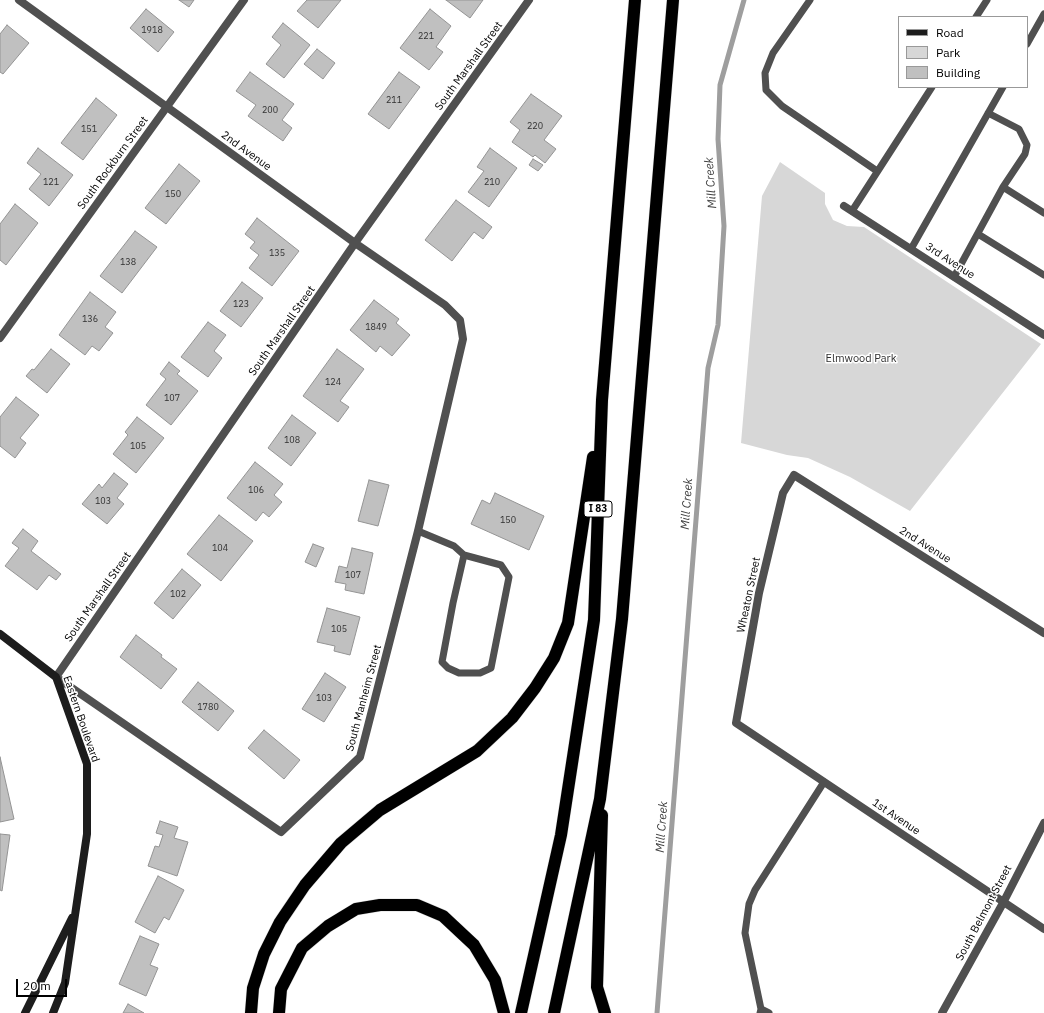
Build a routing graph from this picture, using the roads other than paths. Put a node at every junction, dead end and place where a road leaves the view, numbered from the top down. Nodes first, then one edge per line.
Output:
1 (19, 0) edge
2 (244, 0) edge
3 (529, 0) edge
4 (635, 0) edge
5 (673, 0) edge
6 (810, 0) edge
7 (987, 0) edge
8 (1044, 14) edge
9 (977, 16) edge
10 (1028, 42) edge
11 (931, 88) edge
12 (1002, 88) edge
13 (167, 108) junction
14 (988, 114) junction
15 (877, 171) junction
16 (1004, 187) junction
17 (844, 206) dead end
18 (852, 211) junction
19 (1044, 213) edge
20 (978, 234) junction
21 (355, 243) junction
22 (911, 249) junction
23 (1044, 275) edge
24 (954, 277) junction
25 (460, 320) joint
26 (1044, 335) edge
27 (0, 338) edge
28 (602, 400) junction
29 (794, 475) joint
30 (418, 531) junction
31 (464, 555) junction
32 (1044, 633) edge
33 (0, 634) edge
34 (56, 677) junction
35 (736, 723) joint
36 (605, 755) junction
37 (824, 782) junction
38 (1044, 823) edge
39 (1003, 903) junction
40 (76, 910) junction
41 (1044, 929) edge
42 (761, 1011) edge
43 (25, 1013) edge
44 (53, 1013) edge
45 (251, 1013) edge
46 (279, 1013) edge
47 (504, 1013) edge
48 (521, 1013) edge
49 (554, 1013) edge
50 (605, 1013) edge
51 (769, 1013) edge
52 (942, 1013) edge

1 - 13 street, 2nd Avenue
2 - 13 street, South Rockburn Street
3 - 21 street, South Marshall Street
4 - 28 highway, I 83
5 - 36 highway
6 - 15 lane
7 - 9 lane
8 - 10 lane
11 - 15 lane
12 - 14 lane
13 - 21 street, 2nd Avenue
13 - 27 street, South Rockburn Street
14 - 16 lane
14 - 22 lane
15 - 18 lane
16 - 19 lane
16 - 20 lane
17 - 18 street, 3rd Avenue
18 - 22 street, 3rd Avenue
20 - 23 lane
20 - 24 lane
21 - 25 street, 2nd Avenue
21 - 34 street, South Marshall Street
22 - 24 street, 3rd Avenue
24 - 26 street, 3rd Avenue
25 - 30 street, South Manheim Street
28 - 45 highway
28 - 48 highway, I 83
29 - 32 street, 2nd Avenue
29 - 35 street, Wheaton Street
30 - 31 lane
30 - 34 street, South Manheim Street
31 - 31 lane
33 - 34 street, Eastern Boulevard
34 - 40 street, Eastern Boulevard
35 - 37 street, 1st Avenue
36 - 49 highway
36 - 50 highway
37 - 39 street, 1st Avenue
37 - 42 lane
38 - 39 street, South Belmont Street
39 - 41 street, 1st Avenue
39 - 52 street, South Belmont Street
40 - 43 street, Eastern Boulevard
40 - 44 street, Eastern Boulevard
42 - 51 lane
46 - 47 highway

